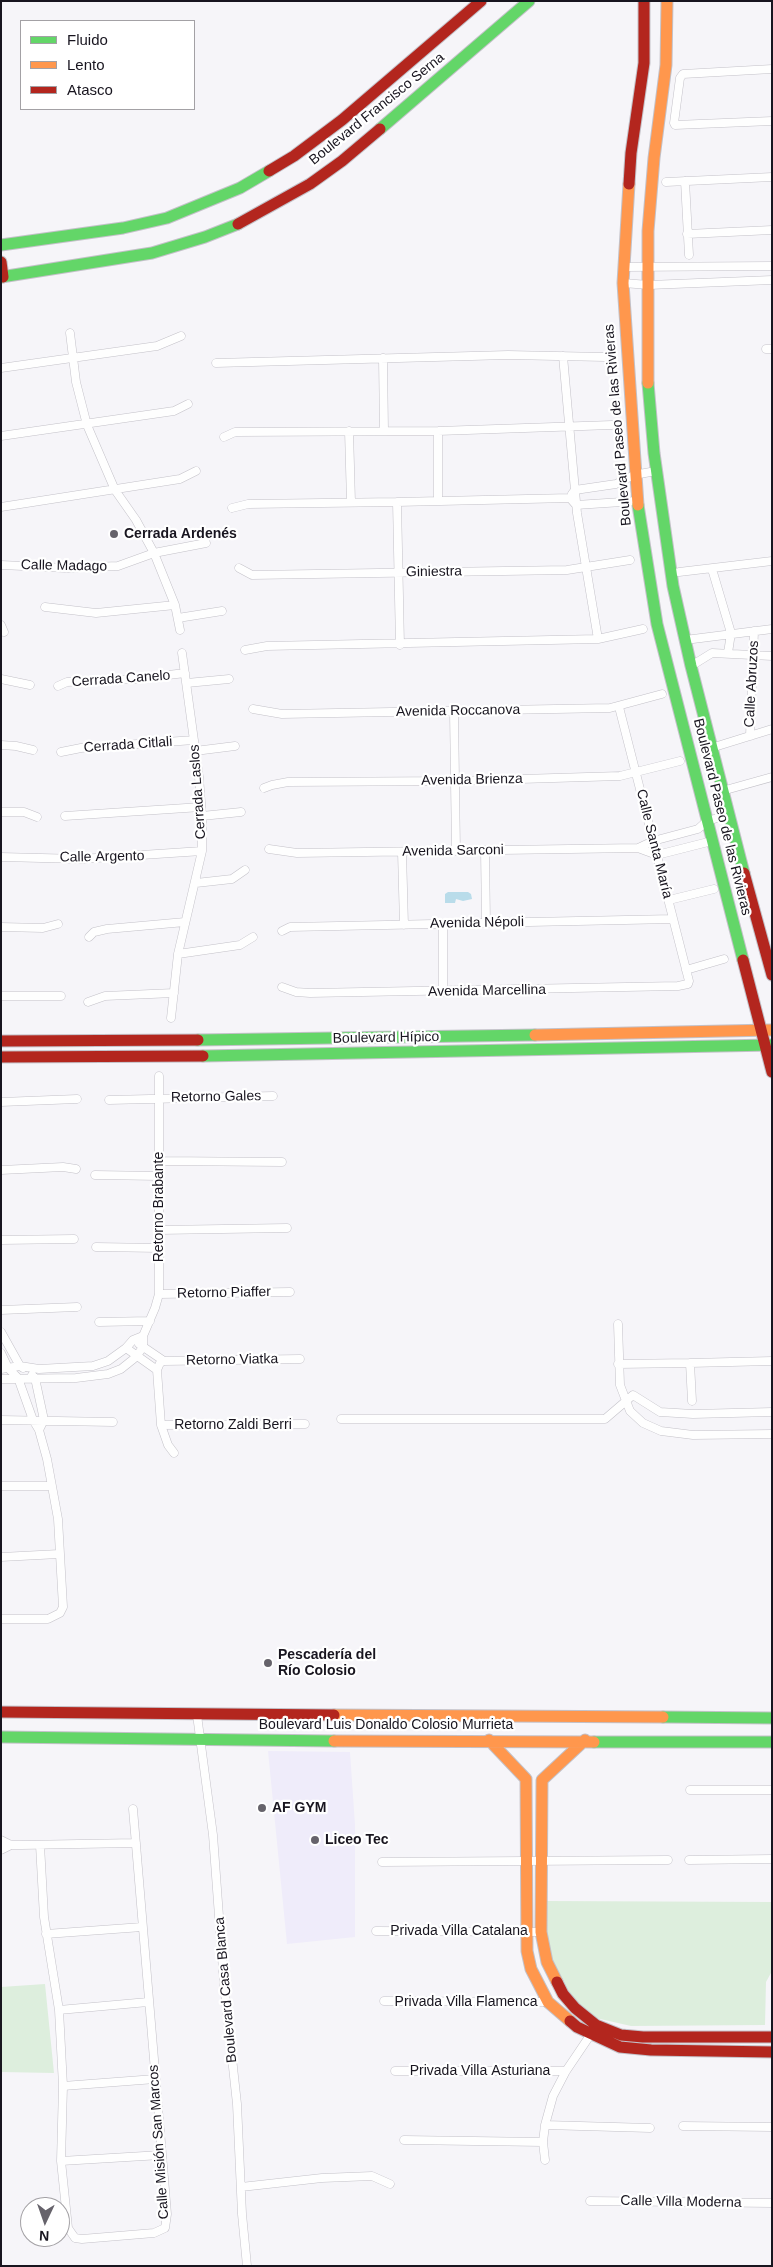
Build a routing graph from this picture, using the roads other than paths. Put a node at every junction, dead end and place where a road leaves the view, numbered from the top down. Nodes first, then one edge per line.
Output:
1 (481, 1) edge
2 (528, 1) edge
3 (644, 1) edge
4 (667, 1) edge
5 (772, 69) edge
6 (772, 122) edge
7 (772, 177) edge
8 (685, 181) junction
9 (666, 182) dead end
10 (772, 230) edge
11 (687, 234) junction
12 (1, 245) edge
13 (688, 255) dead end
14 (1, 262) edge
15 (772, 266) edge
16 (624, 267) junction
17 (649, 268) junction
18 (2, 277) edge
19 (772, 280) edge
20 (623, 283) junction
21 (649, 284) junction
22 (70, 333) dead end
23 (181, 336) dead end
24 (563, 356) junction
25 (604, 356) dead end
26 (73, 357) junction
27 (383, 358) junction
28 (216, 363) dead end
29 (1, 368) edge
30 (188, 404) dead end
31 (87, 425) junction
32 (612, 425) dead end
33 (569, 426) junction
34 (349, 431) junction
35 (384, 431) junction
36 (438, 431) junction
37 (1, 436) edge
38 (224, 437) dead end
39 (196, 471) dead end
40 (656, 472) junction
41 (634, 476) junction
42 (116, 490) junction
43 (575, 490) junction
44 (570, 498) junction
45 (438, 501) junction
46 (637, 501) junction
47 (351, 502) junction
48 (397, 502) junction
49 (576, 505) junction
50 (1, 507) edge
51 (232, 508) dead end
52 (206, 543) dead end
53 (154, 553) junction
54 (630, 560) dead end
55 (772, 561) edge
56 (1, 564) edge
57 (239, 568) dead end
58 (585, 568) junction
59 (712, 569) junction
60 (398, 572) junction
61 (679, 572) dead end
62 (673, 586) junction
63 (651, 591) junction
64 (175, 606) junction
65 (45, 607) dead end
66 (222, 611) dead end
67 (178, 618) junction
68 (643, 629) dead end
69 (772, 629) edge
70 (180, 630) dead end
71 (754, 632) junction
72 (732, 633) junction
73 (710, 636) junction
74 (598, 639) junction
75 (685, 640) junction
76 (400, 645) junction
77 (245, 650) dead end
78 (712, 652) junction
79 (182, 653) dead end
80 (728, 653) junction
81 (754, 654) junction
82 (772, 656) edge
83 (691, 666) junction
84 (186, 673) junction
85 (229, 678) dead end
86 (1, 679) edge
87 (187, 683) junction
88 (30, 685) dead end
89 (58, 686) dead end
90 (662, 694) dead end
91 (619, 707) junction
92 (253, 709) dead end
93 (454, 712) junction
94 (772, 729) edge
95 (750, 736) junction
96 (194, 740) junction
97 (1, 745) edge
98 (235, 746) dead end
99 (711, 748) junction
100 (32, 750) dead end
101 (195, 750) junction
102 (62, 752) dead end
103 (680, 761) dead end
104 (636, 773) junction
105 (772, 777) edge
106 (455, 782) junction
107 (264, 788) dead end
108 (722, 791) junction
109 (201, 807) junction
110 (1, 812) edge
111 (241, 812) dead end
112 (728, 815) junction
113 (65, 816) dead end
114 (202, 816) junction
115 (37, 817) dead end
116 (707, 821) junction
117 (653, 841) junction
118 (712, 842) junction
119 (638, 848) junction
120 (269, 849) dead end
121 (485, 850) junction
122 (456, 851) junction
123 (202, 852) junction
124 (402, 852) junction
125 (657, 855) junction
126 (1, 857) edge
127 (245, 870) dead end
128 (196, 884) junction
129 (714, 890) dead end
130 (668, 900) junction
131 (673, 919) junction
132 (185, 922) junction
133 (486, 923) junction
134 (58, 924) dead end
135 (443, 924) junction
136 (404, 925) junction
137 (1, 927) edge
138 (282, 931) dead end
139 (89, 937) dead end
140 (253, 937) dead end
141 (178, 954) junction
142 (724, 959) dead end
143 (686, 970) junction
144 (772, 975) edge
145 (689, 981) joint
146 (282, 986) dead end
147 (443, 992) junction
148 (174, 993) junction
149 (1, 996) edge
150 (61, 996) dead end
151 (88, 1002) dead end
152 (171, 1018) dead end
153 (767, 1030) edge
154 (149, 1040) junction
155 (1, 1041) edge
156 (768, 1045) edge
157 (149, 1055) junction
158 (1, 1057) edge
159 (772, 1072) edge
160 (159, 1076) dead end
161 (273, 1096) dead end
162 (158, 1098) junction
163 (77, 1099) dead end
164 (108, 1100) dead end
165 (1, 1102) edge
166 (159, 1161) junction
167 (282, 1162) dead end
168 (76, 1169) dead end
169 (1, 1170) edge
170 (95, 1175) dead end
171 (159, 1176) junction
172 (287, 1228) dead end
173 (159, 1230) junction
174 (74, 1239) dead end
175 (1, 1240) edge
176 (96, 1247) dead end
177 (159, 1248) junction
178 (290, 1292) dead end
179 (159, 1294) junction
180 (77, 1307) dead end
181 (1, 1310) edge
182 (150, 1321) junction
183 (99, 1322) dead end
184 (618, 1324) dead end
185 (1, 1332) edge
186 (143, 1336) junction
187 (133, 1340) junction
188 (143, 1347) junction
189 (126, 1348) junction
190 (1, 1353) edge
191 (136, 1357) junction
192 (300, 1360) dead end
193 (772, 1360) edge
194 (164, 1361) junction
195 (690, 1363) junction
196 (618, 1364) junction
197 (20, 1366) junction
198 (4, 1368) edge
199 (157, 1370) junction
200 (18, 1378) junction
201 (36, 1378) junction
202 (1, 1379) edge
203 (625, 1400) junction
204 (692, 1400) dead end
205 (772, 1412) edge
206 (341, 1419) dead end
207 (1, 1420) edge
208 (33, 1420) junction
209 (44, 1420) junction
210 (113, 1422) dead end
211 (306, 1424) dead end
212 (161, 1425) junction
213 (40, 1430) junction
214 (772, 1434) edge
215 (174, 1453) dead end
216 (1, 1486) edge
217 (52, 1486) junction
218 (59, 1554) junction
219 (1, 1557) edge
220 (1, 1619) edge
221 (1, 1712) edge
222 (198, 1714) junction
223 (772, 1718) edge
224 (702, 1730) junction
225 (1, 1738) edge
226 (489, 1740) junction
227 (585, 1740) junction
228 (201, 1741) junction
229 (772, 1742) edge
230 (526, 1779) junction
231 (542, 1780) junction
232 (690, 1790) dead end
233 (772, 1790) edge
234 (134, 1809) dead end
235 (527, 1816) junction
236 (541, 1816) junction
237 (1, 1840) edge
238 (136, 1843) junction
239 (40, 1844) junction
240 (11, 1845) junction
241 (1, 1850) edge
242 (772, 1859) edge
243 (668, 1860) dead end
244 (690, 1860) dead end
245 (541, 1861) junction
246 (382, 1862) dead end
247 (527, 1862) junction
248 (142, 1927) junction
249 (376, 1931) dead end
250 (526, 1932) junction
251 (541, 1932) junction
252 (46, 1934) junction
253 (148, 2002) junction
254 (384, 2002) dead end
255 (548, 2002) junction
256 (59, 2010) junction
257 (594, 2030) junction
258 (772, 2037) edge
259 (772, 2052) edge
260 (395, 2071) dead end
261 (566, 2071) junction
262 (154, 2079) junction
263 (63, 2086) junction
264 (545, 2126) junction
265 (683, 2126) dead end
266 (772, 2127) edge
267 (650, 2128) dead end
268 (404, 2140) dead end
269 (543, 2142) junction
270 (161, 2155) junction
271 (545, 2160) dead end
272 (61, 2161) junction
273 (390, 2184) dead end
274 (240, 2187) junction
275 (590, 2201) dead end
276 (772, 2203) edge
277 (247, 2266) edge

1 - 12 street, Boulevard Francisco Serna
2 - 18 street, Boulevard Francisco Serna
3 - 16 street, Boulevard Paseo de las Rivieras
4 - 17 street, Boulevard Paseo de las Rivieras
5 - 6 street
7 - 8 street
8 - 9 street
8 - 11 street
10 - 11 street
11 - 13 street
14 - 18 street
15 - 17 street
16 - 17 street
16 - 20 street, Boulevard Paseo de las Rivieras
17 - 21 street, Boulevard Paseo de las Rivieras
19 - 21 street
20 - 21 street
20 - 41 street, Boulevard Paseo de las Rivieras
21 - 40 street, Boulevard Paseo de las Rivieras
22 - 26 street
23 - 26 street
24 - 25 street
24 - 27 street
24 - 33 street
26 - 29 street
26 - 31 street
27 - 28 street
27 - 35 street
30 - 31 street
31 - 37 street
31 - 42 street
32 - 33 street
33 - 36 street
33 - 43 street
34 - 35 street
34 - 38 street
34 - 47 street
35 - 36 street
36 - 45 street
39 - 42 street
40 - 41 street
40 - 62 street, Boulevard Paseo de las Rivieras
41 - 43 street
41 - 46 street, Boulevard Paseo de las Rivieras
42 - 50 street
42 - 53 street
43 - 44 street
43 - 49 street
44 - 45 street
44 - 49 street
45 - 48 street
46 - 49 street
46 - 63 street, Boulevard Paseo de las Rivieras
47 - 48 street
47 - 51 street
48 - 60 street
49 - 58 street
52 - 53 street, Calle Madago
53 - 56 street, Calle Madago
53 - 64 street
54 - 58 street, Giniestra
55 - 59 street
57 - 60 street, Giniestra
58 - 60 street, Giniestra
58 - 74 street
59 - 61 street
59 - 72 street
60 - 76 street
62 - 63 street
62 - 75 street, Boulevard Paseo de las Rivieras
63 - 116 street, Boulevard Paseo de las Rivieras
64 - 65 street
64 - 67 street
66 - 67 street
67 - 70 street
68 - 74 street
69 - 71 street
71 - 72 street
71 - 81 street, Calle Abruzos
72 - 73 street
72 - 80 street
73 - 75 street
73 - 78 street
74 - 76 street
75 - 83 street, Boulevard Paseo de las Rivieras
76 - 77 street
78 - 80 street
78 - 83 street
79 - 84 street, Cerrada Laslos
80 - 81 street
81 - 82 street
81 - 95 street, Calle Abruzos
83 - 99 street, Boulevard Paseo de las Rivieras
84 - 87 street, Cerrada Laslos
84 - 89 street, Cerrada Canelo
85 - 87 street
86 - 88 street
87 - 96 street, Cerrada Laslos
90 - 91 street, Avenida Roccanova
91 - 93 street, Avenida Roccanova
91 - 104 street, Calle Santa María
92 - 93 street, Avenida Roccanova
93 - 106 street
94 - 95 street
95 - 99 street
96 - 101 street, Cerrada Laslos
96 - 102 street, Cerrada Citlali
97 - 100 street
98 - 101 street
99 - 108 street, Boulevard Paseo de las Rivieras
101 - 109 street, Cerrada Laslos
103 - 104 street, Avenida Brienza
104 - 106 street, Avenida Brienza
104 - 117 street, Calle Santa María
105 - 108 street
106 - 107 street, Avenida Brienza
106 - 122 street
108 - 112 street, Boulevard Paseo de las Rivieras
109 - 113 street
109 - 114 street, Cerrada Laslos
110 - 115 street
111 - 114 street
112 - 116 street, Avenida Sarconi
112 - 144 street, Boulevard Paseo de las Rivieras
114 - 123 street, Cerrada Laslos
116 - 117 street, Avenida Sarconi
116 - 118 street, Boulevard Paseo de las Rivieras
117 - 119 street, Avenida Sarconi
117 - 125 street, Calle Santa María
118 - 125 street
118 - 153 street, Boulevard Paseo de las Rivieras
119 - 121 street, Avenida Sarconi
119 - 125 street, Avenida Sarconi
120 - 124 street, Avenida Sarconi
121 - 122 street, Avenida Sarconi
121 - 133 street
122 - 124 street, Avenida Sarconi
123 - 126 street, Calle Argento
123 - 128 street, Cerrada Laslos
124 - 136 street
125 - 130 street, Calle Santa María
127 - 128 street
128 - 132 street, Cerrada Laslos
129 - 130 street
130 - 131 street, Calle Santa María
131 - 133 street, Avenida Népoli
131 - 143 street, Calle Santa María
132 - 139 street
132 - 141 street, Cerrada Laslos
133 - 135 street, Avenida Népoli
134 - 137 street
135 - 136 street, Avenida Népoli
135 - 147 street
136 - 138 street, Avenida Népoli
140 - 141 street
141 - 148 street, Cerrada Laslos
142 - 143 street
143 - 145 street, Calle Santa María
145 - 147 street, Avenida Marcellina
146 - 147 street, Avenida Marcellina
148 - 151 street
148 - 152 street, Cerrada Laslos
149 - 150 street
153 - 154 street, Boulevard Hípico
153 - 156 street, Boulevard Paseo de las Rivieras
154 - 155 street, Boulevard Hípico
154 - 157 street
156 - 157 street, Boulevard Hípico
156 - 159 street, Boulevard Paseo de las Rivieras
157 - 158 street, Boulevard Hípico
160 - 162 street, Retorno Brabante
161 - 162 street, Retorno Gales
162 - 164 street, Retorno Gales
162 - 166 street, Retorno Brabante
163 - 165 street
166 - 167 street
166 - 171 street, Retorno Brabante
168 - 169 street
170 - 171 street
171 - 173 street, Retorno Brabante
172 - 173 street
173 - 177 street, Retorno Brabante
174 - 175 street
176 - 177 street
177 - 179 street, Retorno Brabante
178 - 179 street, Retorno Piaffer
179 - 182 street, Retorno Brabante
180 - 181 street
182 - 183 street
182 - 186 street, Retorno Brabante
184 - 196 street
185 - 197 street
186 - 187 street
186 - 188 street, Retorno Brabante
187 - 188 street
187 - 189 street
188 - 191 street
188 - 194 street
189 - 191 street
189 - 197 street
190 - 198 street
191 - 199 street
191 - 201 street
192 - 194 street, Retorno Viatka
193 - 195 street
194 - 199 street
195 - 196 street
195 - 204 street
196 - 203 street
197 - 198 street
197 - 201 street
198 - 200 street
199 - 212 street
200 - 201 street
200 - 202 street
200 - 208 street
201 - 209 street
203 - 205 street
203 - 206 street
203 - 214 street
207 - 208 street
208 - 209 street
208 - 213 street
209 - 210 street
209 - 213 street
211 - 212 street, Retorno Zaldi Berri
212 - 215 street
213 - 217 street
216 - 217 street
217 - 218 street
218 - 219 street
218 - 220 street
221 - 222 street, Boulevard Luis Donaldo Colosio Murrieta
222 - 224 street, Boulevard Luis Donaldo Colosio Murrieta
222 - 228 street, Boulevard Casa Blanca
223 - 224 street, Boulevard Luis Donaldo Colosio Murrieta
224 - 227 street, Boulevard Luis Donaldo Colosio Murrieta
224 - 229 street, Boulevard Luis Donaldo Colosio Murrieta
225 - 228 street, Boulevard Luis Donaldo Colosio Murrieta
226 - 227 street, Boulevard Luis Donaldo Colosio Murrieta
226 - 228 street, Boulevard Luis Donaldo Colosio Murrieta
226 - 230 street
227 - 231 street
228 - 274 street, Boulevard Casa Blanca
230 - 231 street
230 - 235 street
231 - 236 street
232 - 233 street
234 - 238 street, Calle Misión San Marcos
235 - 236 street
235 - 247 street
236 - 245 street
237 - 240 street
238 - 239 street
238 - 248 street, Calle Misión San Marcos
239 - 240 street
239 - 252 street, Calle Misión San Marcos
240 - 241 street
242 - 244 street
243 - 245 street
245 - 247 street
245 - 251 street
246 - 247 street
247 - 250 street
248 - 252 street
248 - 253 street, Calle Misión San Marcos
249 - 250 street, Privada Villa Catalana
250 - 251 street, Privada Villa Catalana
250 - 255 street
251 - 257 street
252 - 256 street, Calle Misión San Marcos
253 - 256 street
253 - 262 street, Calle Misión San Marcos
254 - 255 street, Privada Villa Flamenca
255 - 257 street
256 - 263 street, Calle Misión San Marcos
257 - 258 street
257 - 259 street
257 - 261 street
260 - 261 street, Privada Villa Asturiana
261 - 264 street
262 - 263 street
262 - 270 street, Calle Misión San Marcos
263 - 272 street, Calle Misión San Marcos
264 - 267 street
264 - 269 street
265 - 266 street
268 - 269 street
269 - 271 street
270 - 272 street
270 - 272 street, Calle Misión San Marcos
273 - 274 street
274 - 277 street, Boulevard Casa Blanca
275 - 276 street, Calle Villa Moderna

